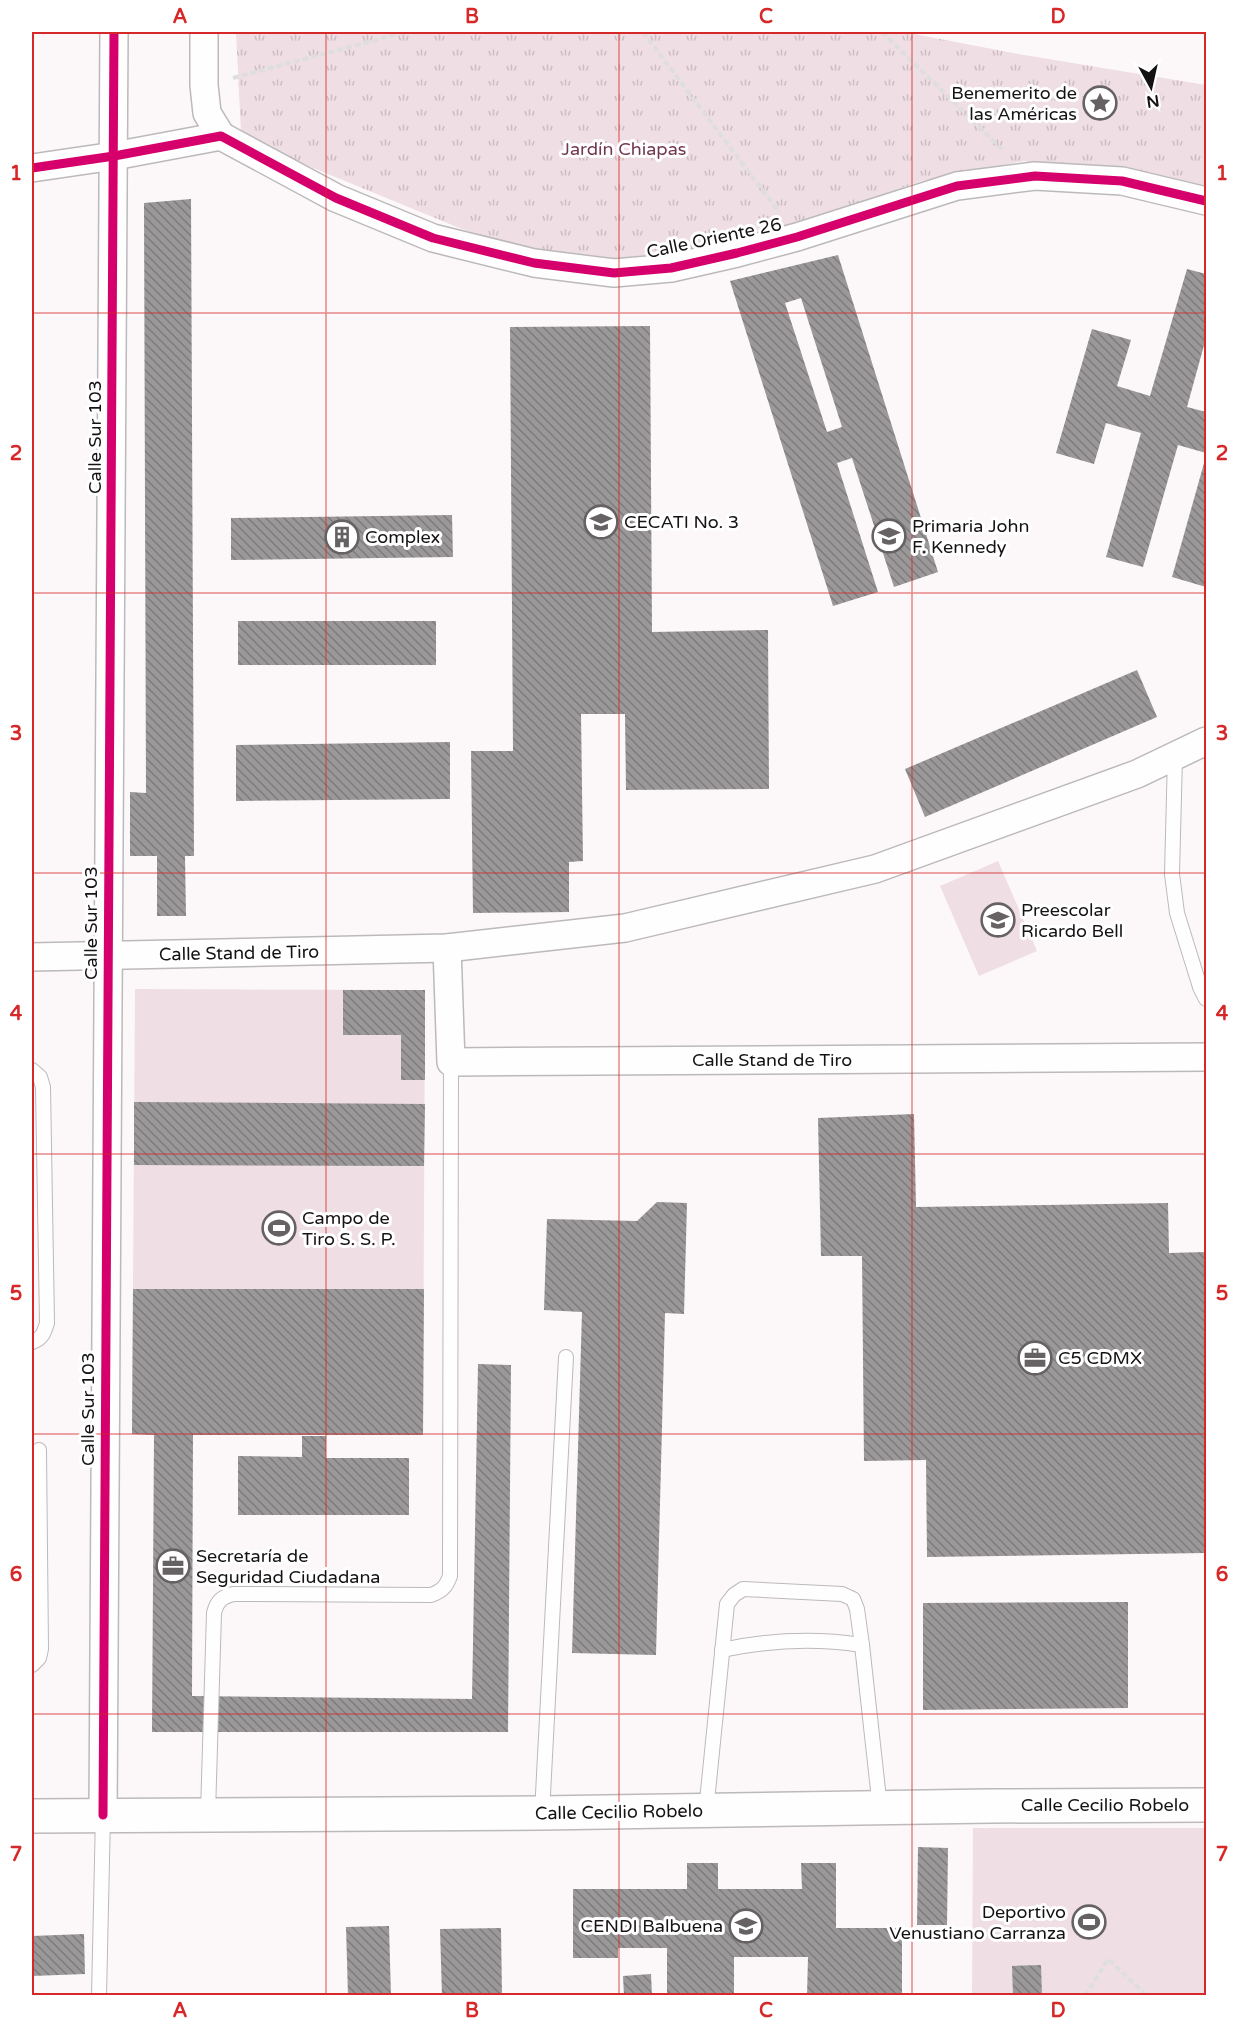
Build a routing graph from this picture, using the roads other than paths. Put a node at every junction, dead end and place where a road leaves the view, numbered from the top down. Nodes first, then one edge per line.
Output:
1 (114, 32) edge
2 (204, 32) edge
3 (221, 136) junction
4 (114, 156) junction
5 (32, 168) edge
6 (1206, 201) edge
7 (1206, 741) edge
8 (1175, 756) junction
9 (447, 948) junction
10 (32, 957) edge
11 (107, 957) junction
12 (1206, 999) edge
13 (1206, 1057) edge
14 (451, 1062) junction
15 (32, 1070) edge
16 (32, 1342) edge
17 (566, 1357) dead end
18 (39, 1450) dead end
19 (862, 1645) junction
20 (722, 1650) junction
21 (32, 1665) edge
22 (1206, 1805) edge
23 (880, 1808) junction
24 (706, 1811) junction
25 (208, 1813) junction
26 (542, 1813) junction
27 (103, 1815) junction
28 (32, 1816) edge
29 (99, 1995) edge

1 - 4 street, Calle Sur 103
2 - 3 street
3 - 4 street
3 - 6 street, Calle Oriente 26
4 - 5 street
4 - 11 street, Calle Sur 103
7 - 8 street, Calle Stand de Tiro
8 - 9 street, Calle Stand de Tiro
8 - 12 lane
9 - 11 street, Calle Stand de Tiro
9 - 14 street
10 - 11 street, Calle Stand de Tiro
11 - 27 street, Calle Sur 103
13 - 14 street, Calle Stand de Tiro
14 - 25 lane
15 - 16 lane
17 - 26 lane
18 - 21 lane
19 - 20 lane
19 - 20 lane
19 - 23 lane
20 - 24 lane
22 - 23 street, Calle Cecilio Robelo
23 - 24 street, Calle Cecilio Robelo
24 - 26 street, Calle Cecilio Robelo
25 - 26 street, Calle Cecilio Robelo
25 - 27 street, Calle Cecilio Robelo
27 - 28 street, Calle Cecilio Robelo
27 - 29 lane

